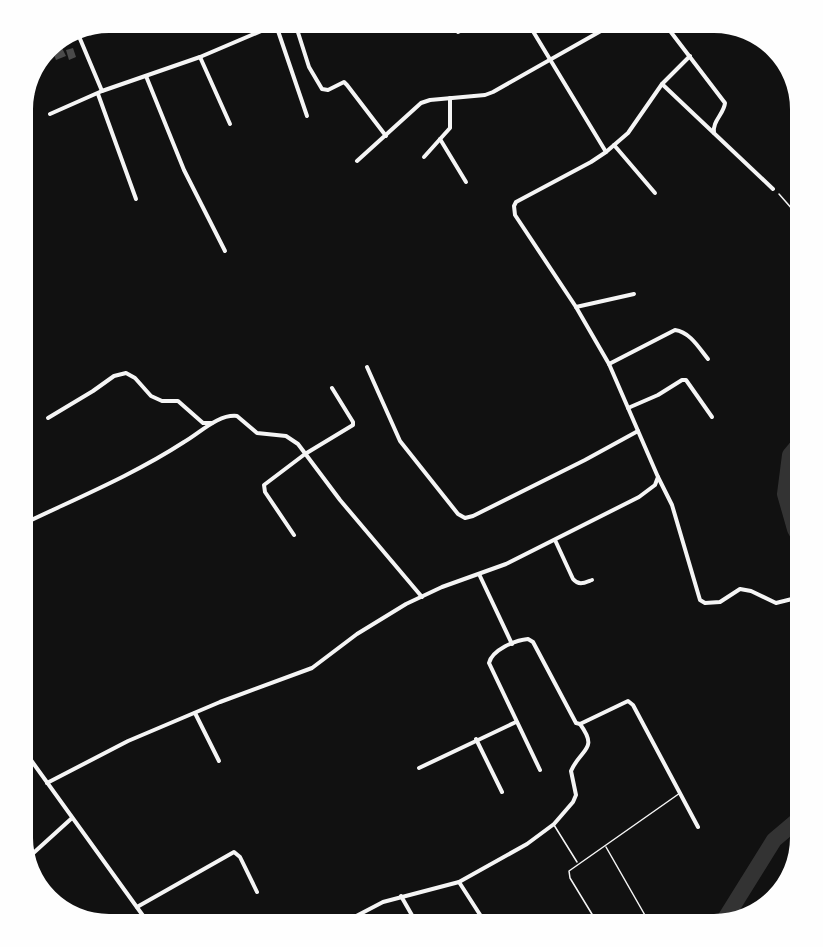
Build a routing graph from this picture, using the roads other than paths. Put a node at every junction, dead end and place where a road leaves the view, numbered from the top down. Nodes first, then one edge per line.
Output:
1 (258, 33) edge
2 (281, 33) edge
3 (298, 33) edge
4 (534, 33) edge
5 (598, 33) edge
6 (672, 33) edge
7 (80, 39) edge
8 (690, 56) junction
9 (200, 57) junction
10 (551, 60) junction
11 (146, 76) junction
12 (662, 84) junction
13 (100, 92) junction
14 (450, 98) junction
15 (50, 114) dead end
16 (307, 116) dead end
17 (230, 124) dead end
18 (714, 135) junction
19 (386, 136) junction
20 (440, 140) junction
21 (614, 145) junction
22 (606, 152) junction
23 (424, 157) dead end
24 (357, 161) dead end
25 (466, 182) dead end
26 (773, 189) road end
27 (655, 193) dead end
28 (136, 199) dead end
29 (225, 251) dead end
30 (634, 294) dead end
31 (576, 307) junction
32 (708, 359) dead end
33 (609, 364) junction
34 (367, 367) dead end
35 (332, 388) dead end
36 (628, 408) junction
37 (712, 417) dead end
38 (48, 418) dead end
39 (213, 423) junction
40 (638, 431) junction
41 (305, 454) junction
42 (658, 477) junction
43 (33, 519) edge
44 (294, 535) dead end
45 (555, 540) junction
46 (480, 574) junction
47 (592, 580) dead end
48 (422, 597) junction
49 (790, 600) edge
50 (512, 644) junction
51 (195, 713) junction
52 (516, 722) junction
53 (580, 724) junction
54 (476, 739) junction
55 (219, 761) dead end
56 (33, 763) edge
57 (419, 768) dead end
58 (540, 770) dead end
59 (47, 783) junction
60 (502, 792) dead end
61 (680, 793) junction
62 (72, 818) junction
63 (554, 824) junction
64 (698, 827) dead end
65 (605, 847) junction
66 (34, 852) edge
67 (578, 863) junction
68 (459, 882) junction
69 (257, 892) dead end
70 (401, 896) junction
71 (136, 906) junction
72 (142, 914) edge
73 (360, 914) edge
74 (411, 914) edge
75 (480, 914) edge
76 (592, 914) edge
77 (644, 914) edge

1 - 9 street
2 - 16 street
3 - 19 street
4 - 10 street
5 - 10 street
6 - 8 street
7 - 13 street
8 - 12 street
8 - 18 street
9 - 11 street
9 - 17 street
10 - 14 street
10 - 22 street
11 - 13 street
11 - 29 street
12 - 18 street
12 - 21 street
13 - 15 street
13 - 28 street
14 - 19 street
14 - 20 street
18 - 26 street
19 - 24 street
20 - 23 street
20 - 25 street
21 - 22 street
21 - 27 street
22 - 31 street
30 - 31 street
31 - 33 street
32 - 33 street
33 - 36 street
34 - 40 street
35 - 41 street
36 - 37 street
36 - 40 street
38 - 39 street
39 - 41 street
39 - 43 street
40 - 42 street
41 - 44 street
41 - 48 street
42 - 45 street
42 - 49 street
45 - 46 street
45 - 47 street
46 - 48 street
46 - 50 street
48 - 51 street
50 - 52 street
50 - 53 street
51 - 55 street
51 - 59 street
52 - 54 street
52 - 58 street
53 - 61 street
53 - 63 street
54 - 57 street
54 - 60 street
56 - 59 street
59 - 62 street
61 - 64 street
61 - 65 lane
62 - 66 street
62 - 71 street
63 - 67 lane
63 - 68 street
65 - 67 lane
65 - 77 lane
67 - 76 lane
68 - 70 street
68 - 75 street
69 - 71 street
70 - 73 street
70 - 74 street
71 - 72 street

